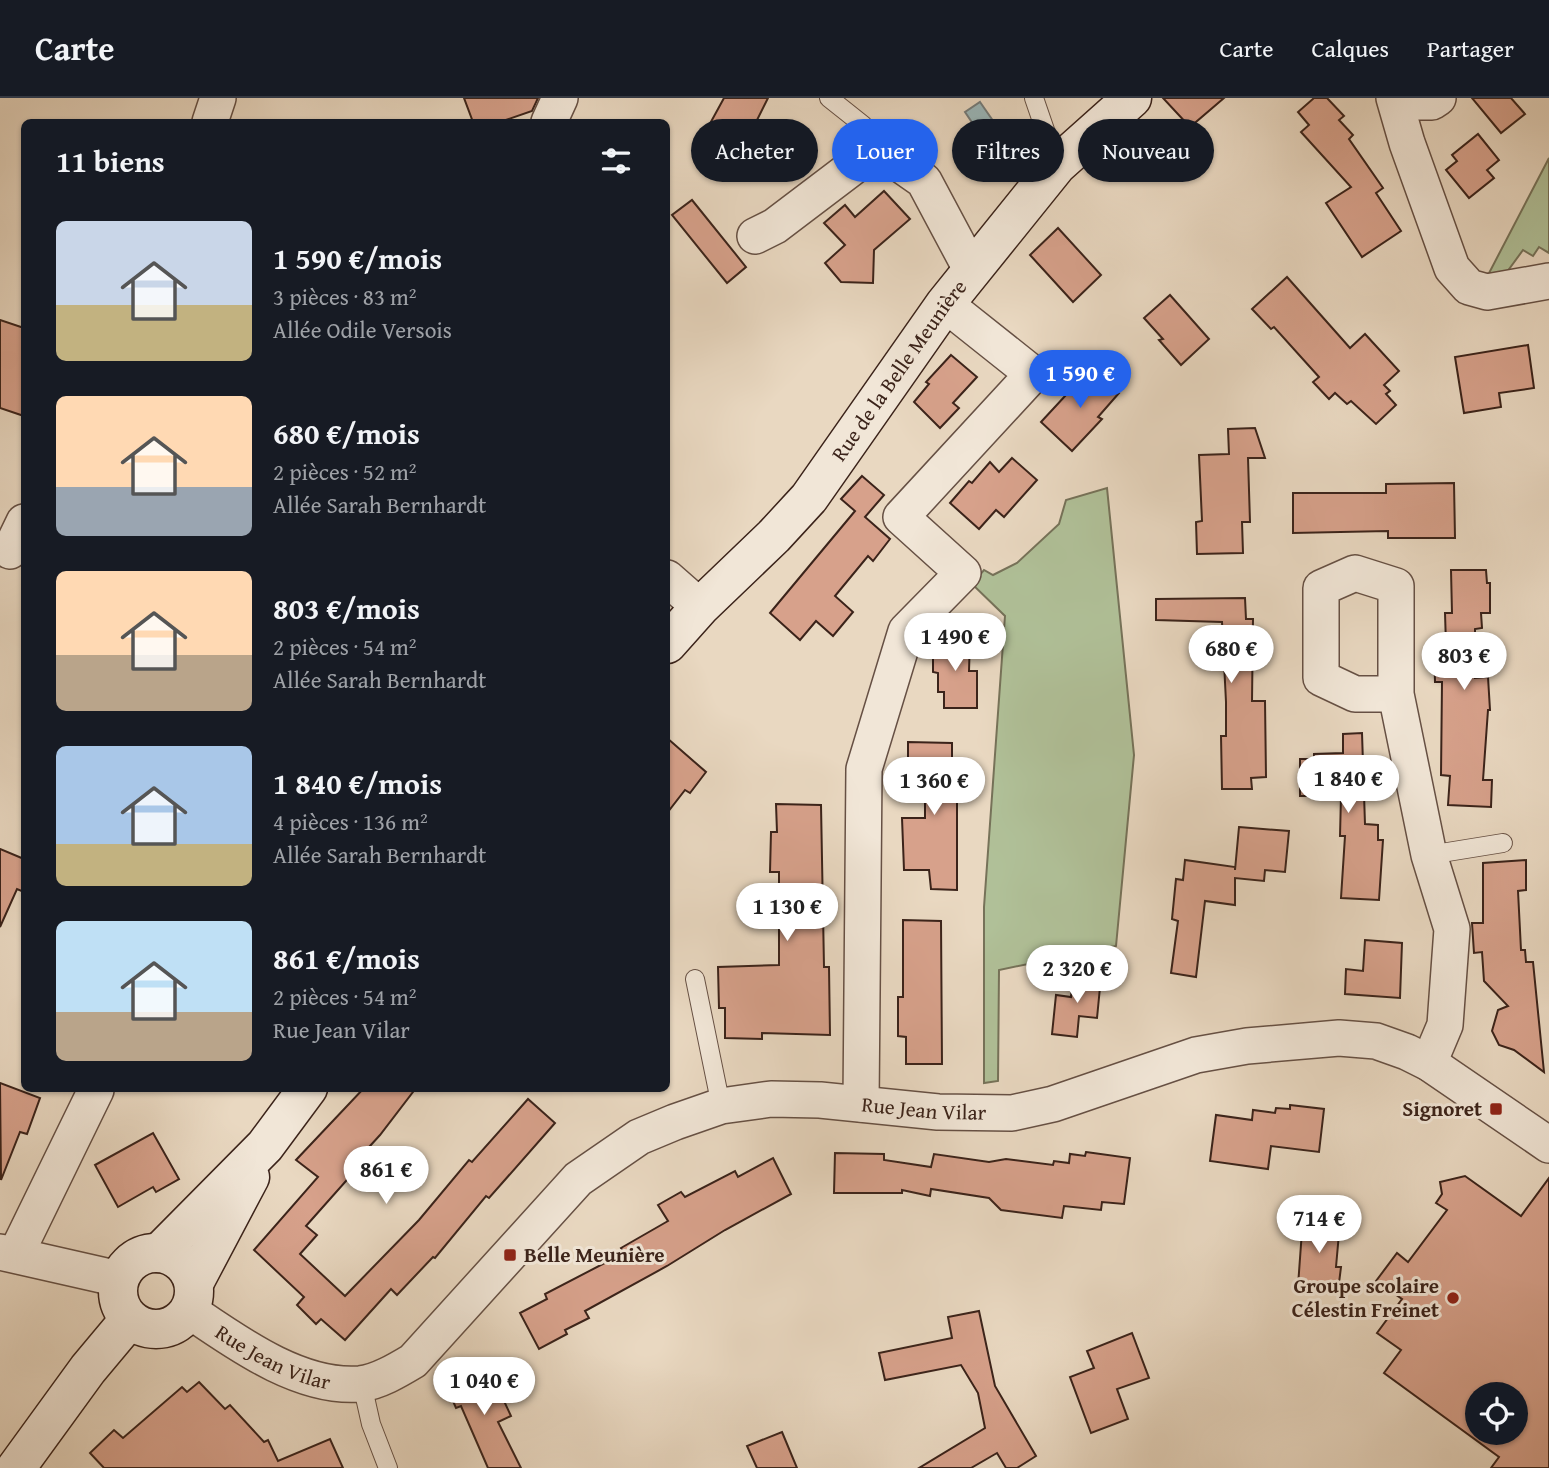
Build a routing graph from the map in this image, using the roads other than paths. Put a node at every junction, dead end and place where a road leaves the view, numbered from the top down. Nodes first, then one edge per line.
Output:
1 (218, 98) edge
2 (560, 98) edge
3 (829, 98) edge
4 (1034, 98) edge
5 (1132, 98) edge
6 (1438, 98) edge
7 (1395, 100) edge
8 (211, 119) edge
9 (550, 119) edge
10 (855, 119) edge
11 (1041, 119) edge
12 (1064, 159) edge
13 (833, 182) edge
14 (925, 182) edge
15 (1043, 182) edge
16 (755, 236) dead end
17 (972, 271) junction
18 (1549, 281) edge
19 (945, 304) junction
20 (670, 581) edge
21 (700, 607) junction
22 (670, 641) edge
23 (1396, 694) dead end
24 (1503, 844) dead end
25 (1429, 855) junction
26 (695, 979) dead end
27 (1429, 1063) junction
28 (95, 1092) edge
29 (305, 1092) edge
30 (861, 1104) junction
31 (721, 1106) junction
32 (1549, 1145) edge
33 (265, 1146) junction
34 (8, 1253) edge
35 (159, 1253) junction
36 (119, 1279) junction
37 (192, 1297) junction
38 (129, 1320) junction
39 (362, 1384) junction
40 (16, 1468) edge
41 (388, 1468) edge

1 - 8 street
2 - 9 street
3 - 10 lane
4 - 11 lane
5 - 12 street, Rue de la Belle Meunière
6 - 7 street
7 - 18 street
13 - 16 street
14 - 17 street
15 - 17 street, Rue de la Belle Meunière
17 - 19 street, Rue de la Belle Meunière
19 - 21 street, Rue de la Belle Meunière
19 - 30 street
20 - 21 street
21 - 22 street, Rue de la Belle Meunière
23 - 25 street
24 - 25 lane
25 - 27 street
26 - 31 lane
27 - 30 street, Rue Jean Vilar
27 - 32 street, Rue Jean Vilar
28 - 34 street
29 - 33 street
30 - 31 street, Rue Jean Vilar
31 - 39 street, Rue Jean Vilar
33 - 35 street
33 - 37 street
34 - 36 street
35 - 36 street
35 - 37 street
36 - 38 street
37 - 38 street
37 - 39 street, Rue Jean Vilar
38 - 40 street
39 - 41 lane, Rue Jean Vilar

